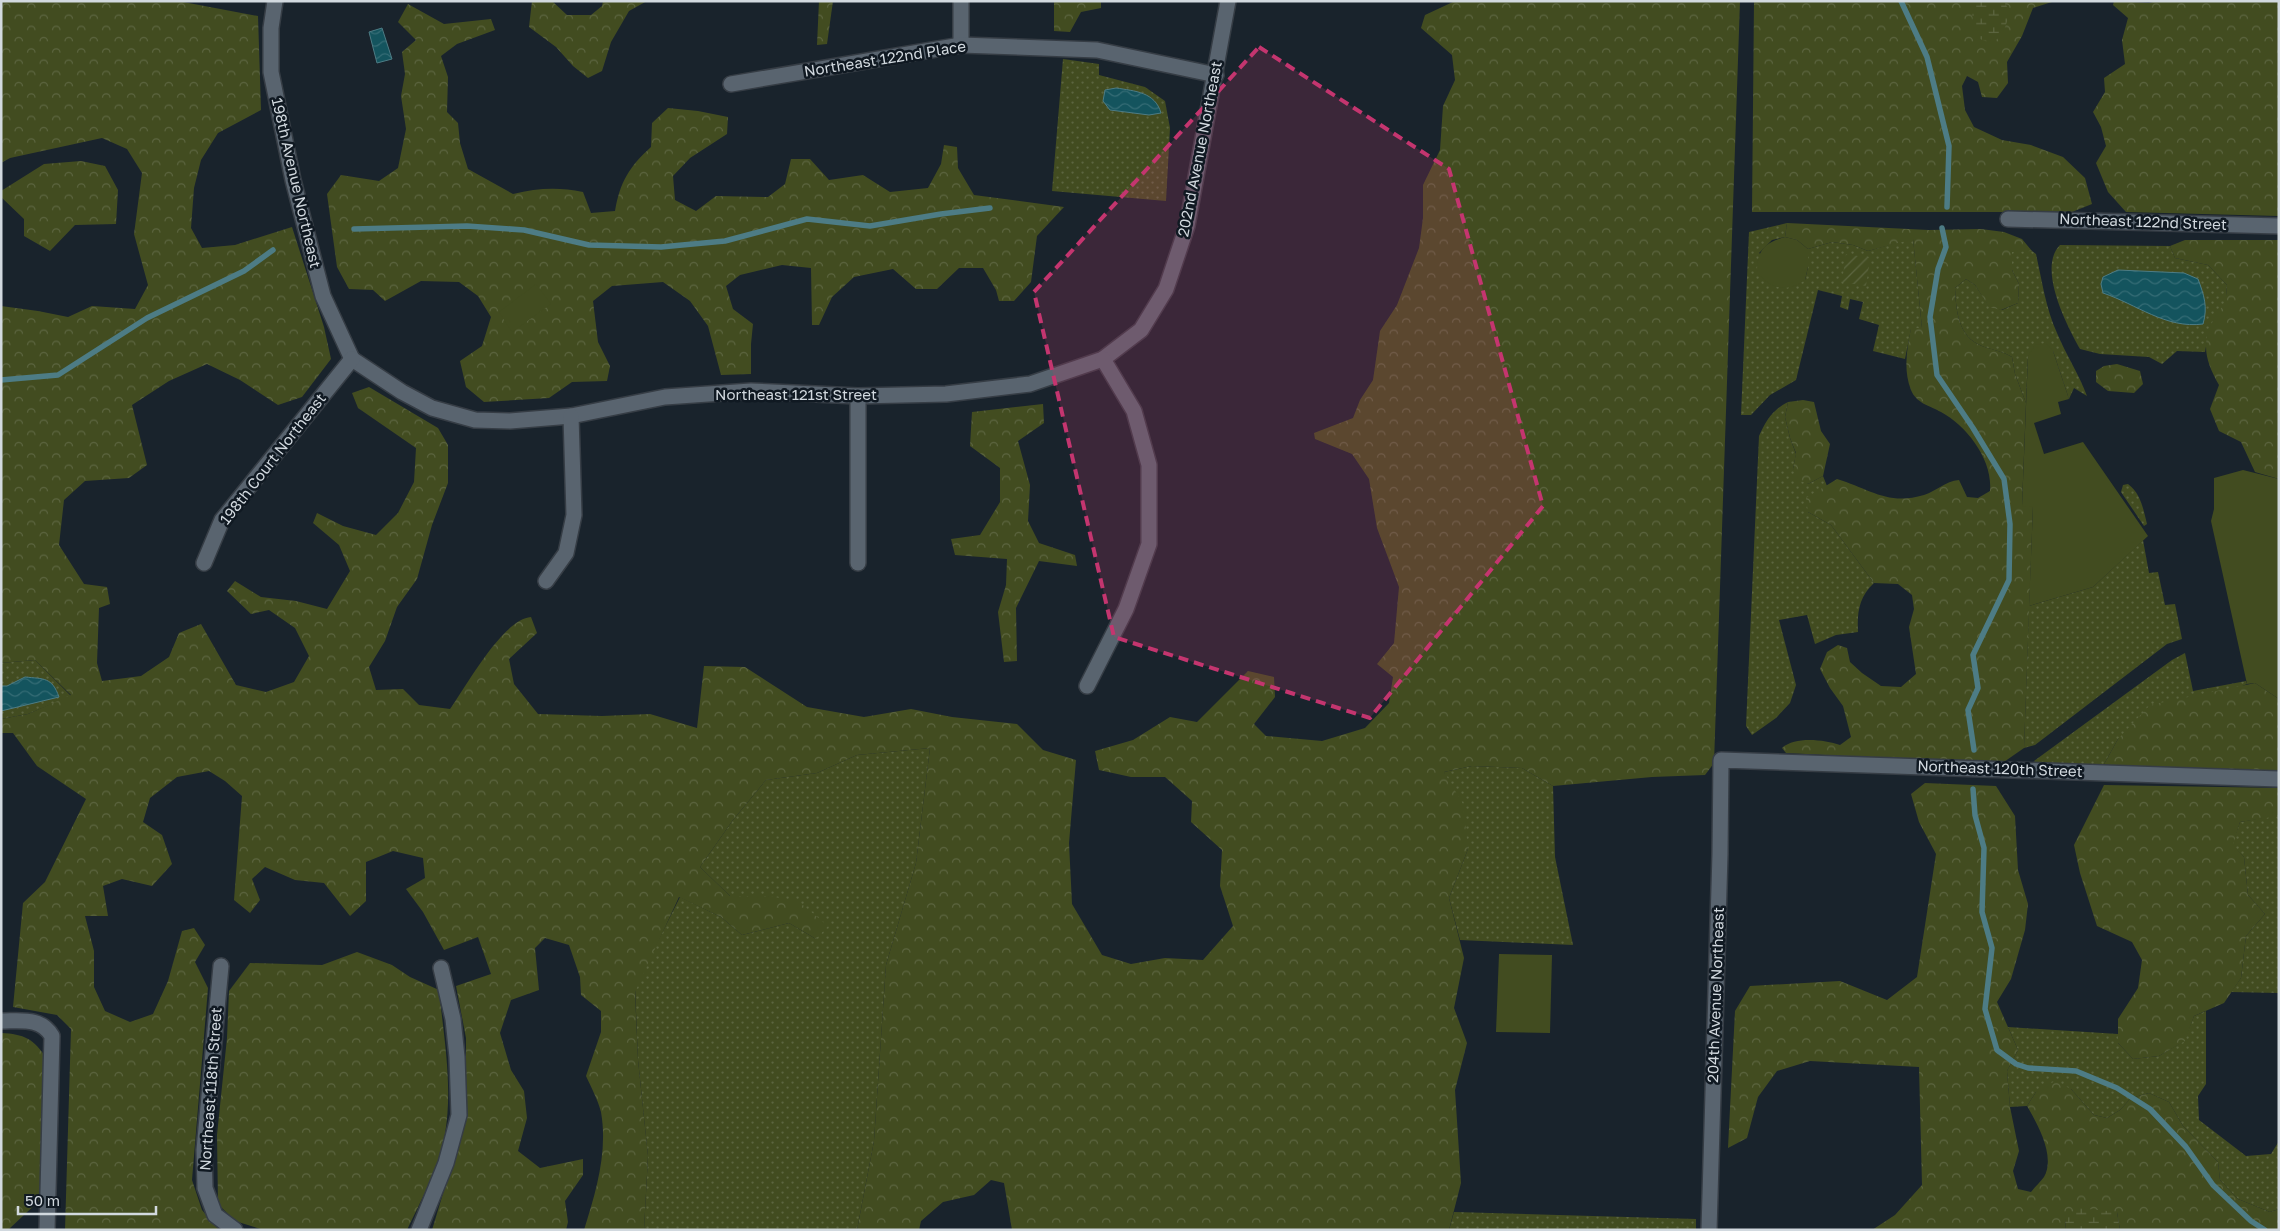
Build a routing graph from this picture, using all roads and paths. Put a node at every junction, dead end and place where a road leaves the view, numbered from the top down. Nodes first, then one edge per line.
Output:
1 (275, 1) edge
2 (961, 1) edge
3 (1228, 1) edge
4 (961, 45) junction
5 (1216, 74) junction
6 (732, 84) dead end
7 (2008, 218) dead end
8 (2279, 226) edge
9 (1103, 359) junction
10 (352, 360) junction
11 (858, 396) junction
12 (571, 416) junction
13 (204, 563) dead end
14 (858, 563) dead end
15 (546, 581) dead end
16 (1087, 686) dead end
17 (1721, 760) joint
18 (2279, 778) edge
19 (221, 966) dead end
20 (441, 968) dead end
21 (1, 1021) edge
22 (47, 1230) edge
23 (235, 1230) edge
24 (419, 1230) edge
25 (1709, 1230) edge

1 - 10 street, 198th Avenue Northeast
2 - 4 street
3 - 5 street, 202nd Avenue Northeast
4 - 5 street, Northeast 122nd Place
4 - 6 street, Northeast 122nd Place
5 - 9 street, 202nd Avenue Northeast
7 - 8 street, Northeast 122nd Street
9 - 11 street, Northeast 121st Street
9 - 16 street
10 - 12 street, Northeast 121st Street
10 - 13 street, 198th Court Northeast
11 - 12 street, Northeast 121st Street
11 - 14 street
12 - 15 street
17 - 18 street, Northeast 120th Street
17 - 25 street, 204th Avenue Northeast
19 - 23 street, Northeast 118th Street
20 - 24 street
21 - 22 street

